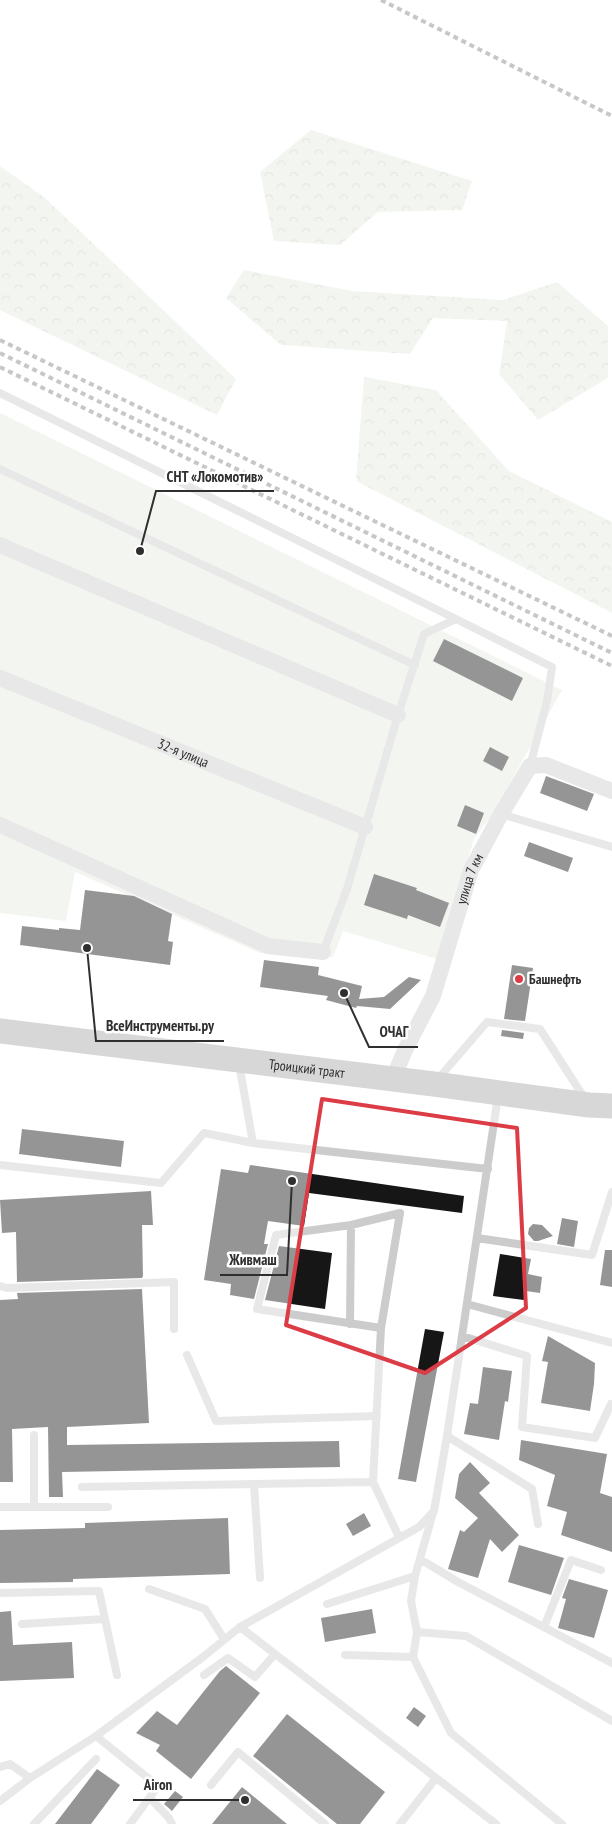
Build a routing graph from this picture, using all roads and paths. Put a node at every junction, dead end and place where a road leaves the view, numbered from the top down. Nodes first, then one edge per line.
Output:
1 (0, 393) edge
2 (0, 468) edge
3 (0, 545) edge
4 (456, 619) junction
5 (415, 664) junction
6 (0, 678) edge
7 (398, 714) junction
8 (530, 766) junction
9 (612, 791) edge
10 (501, 814) junction
11 (0, 825) edge
12 (365, 827) junction
13 (612, 847) edge
14 (323, 952) joint
15 (0, 1031) edge
16 (238, 1061) junction
17 (393, 1079) junction
18 (434, 1084) junction
19 (499, 1094) junction
20 (600, 1105) edge
21 (254, 1143) junction
22 (0, 1165) edge
23 (488, 1169) junction
24 (612, 1192) edge
25 (351, 1225) junction
26 (477, 1238) junction
27 (0, 1286) edge
28 (467, 1304) junction
29 (350, 1324) junction
30 (381, 1328) junction
31 (174, 1329) dead end
32 (462, 1336) junction
33 (612, 1343) edge
34 (187, 1355) dead end
35 (611, 1404) edge
36 (377, 1416) junction
37 (34, 1435) dead end
38 (447, 1436) junction
39 (373, 1482) junction
40 (254, 1484) junction
41 (82, 1487) dead end
42 (0, 1507) edge
43 (34, 1507) junction
44 (108, 1507) dead end
45 (434, 1511) junction
46 (538, 1524) dead end
47 (399, 1537) junction
48 (420, 1559) junction
49 (601, 1570) dead end
50 (415, 1576) junction
51 (260, 1578) dead end
52 (148, 1589) dead end
53 (0, 1593) edge
54 (327, 1604) dead end
55 (105, 1619) junction
56 (22, 1624) dead end
57 (240, 1627) junction
58 (544, 1628) junction
59 (417, 1632) junction
60 (224, 1639) junction
61 (275, 1654) junction
62 (345, 1654) dead end
63 (413, 1657) junction
64 (612, 1663) edge
65 (117, 1675) dead end
66 (204, 1675) dead end
67 (612, 1721) edge
68 (96, 1736) junction
69 (96, 1759) dead end
70 (0, 1767) edge
71 (30, 1778) junction
72 (436, 1778) junction
73 (211, 1785) dead end
74 (150, 1798) junction
75 (0, 1801) edge
76 (34, 1824) edge
77 (130, 1824) edge
78 (172, 1824) edge
79 (325, 1824) edge
80 (400, 1824) edge
81 (496, 1824) edge
82 (562, 1824) edge

1 - 4 lane
2 - 5 lane
3 - 7 street
4 - 5 lane
4 - 8 lane
5 - 7 lane
6 - 12 street, 32-я улица
7 - 12 lane
8 - 9 street
8 - 10 street, улица 7 км
10 - 13 lane
10 - 17 street, улица 7 км
11 - 14 street
12 - 14 lane
15 - 16 main road, Троицкий тракт
16 - 17 main road, Троицкий тракт
16 - 21 lane
17 - 18 main road, Троицкий тракт
18 - 19 main road, Троицкий тракт
18 - 20 lane
19 - 20 main road, Троицкий тракт
19 - 23 lane
21 - 22 lane
21 - 23 lane
23 - 26 lane
24 - 26 lane
25 - 29 lane
25 - 29 lane
25 - 30 lane
26 - 28 lane
27 - 31 lane
28 - 32 lane
28 - 33 lane
29 - 30 lane
30 - 36 lane
32 - 35 lane
32 - 38 lane
34 - 36 lane
36 - 39 lane
37 - 43 lane
38 - 45 lane
38 - 46 lane
39 - 40 lane
39 - 47 lane
40 - 41 lane
40 - 51 lane
42 - 43 lane
43 - 44 lane
45 - 47 lane
45 - 48 lane
47 - 57 lane
48 - 50 lane
48 - 58 lane
49 - 58 lane
50 - 54 lane
50 - 59 lane
52 - 60 lane
53 - 55 lane
55 - 56 lane
55 - 65 lane
57 - 60 lane
57 - 61 lane
58 - 64 lane
59 - 63 lane
59 - 67 lane
60 - 68 lane
61 - 66 lane
61 - 72 lane
62 - 63 lane
63 - 82 lane
68 - 71 lane
68 - 74 lane
69 - 76 lane
70 - 71 lane
71 - 75 lane
72 - 80 lane
72 - 81 lane
73 - 79 lane
74 - 77 lane
74 - 78 lane

